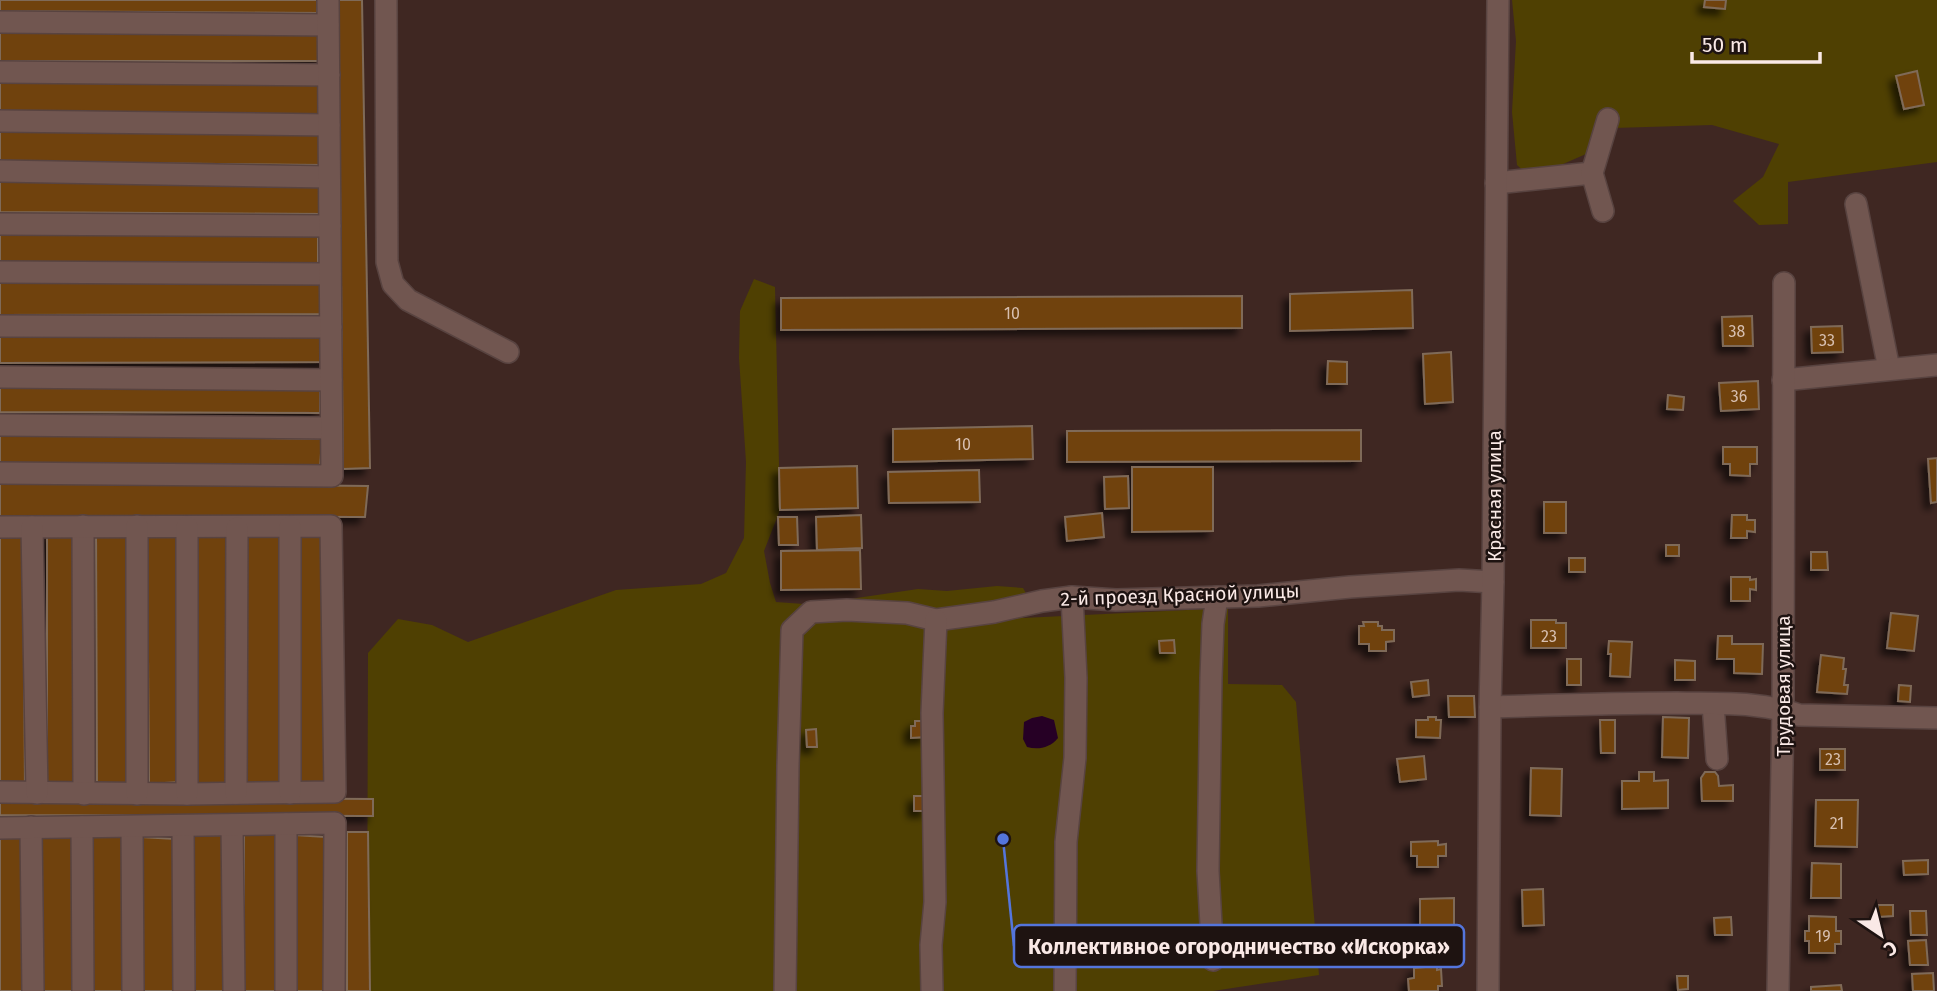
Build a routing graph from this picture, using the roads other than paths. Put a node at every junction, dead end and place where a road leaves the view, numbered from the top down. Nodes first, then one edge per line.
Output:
1 (328, 0) edge
2 (386, 0) edge
3 (1498, 0) edge
4 (0, 22) edge
5 (328, 25) junction
6 (0, 72) edge
7 (328, 75) junction
8 (1608, 119) dead end
9 (0, 121) edge
10 (329, 125) junction
11 (0, 171) edge
12 (1592, 173) junction
13 (330, 177) junction
14 (1496, 183) junction
15 (1856, 204) dead end
16 (1603, 211) dead end
17 (0, 224) edge
18 (330, 226) junction
19 (0, 272) edge
20 (330, 274) junction
21 (1784, 283) dead end
22 (0, 326) edge
23 (331, 327) junction
24 (508, 352) dead end
25 (1937, 365) edge
26 (1889, 369) junction
27 (0, 377) edge
28 (331, 380) junction
29 (1783, 380) junction
30 (0, 425) edge
31 (331, 428) junction
32 (0, 473) edge
33 (83, 526) junction
34 (137, 526) junction
35 (0, 527) edge
36 (33, 527) junction
37 (187, 527) junction
38 (290, 527) junction
39 (237, 528) junction
40 (1493, 582) junction
41 (1072, 597) junction
42 (1217, 597) junction
43 (936, 620) junction
44 (1713, 704) junction
45 (1490, 707) junction
46 (1783, 709) junction
47 (1937, 718) edge
48 (1717, 759) dead end
49 (0, 792) edge
50 (37, 793) junction
51 (236, 793) junction
52 (290, 793) junction
53 (84, 794) junction
54 (137, 794) junction
55 (187, 794) junction
56 (286, 824) junction
57 (233, 825) junction
58 (183, 826) junction
59 (31, 827) junction
60 (82, 827) junction
61 (132, 827) junction
62 (0, 828) edge
63 (1213, 960) dead end
64 (33, 991) edge
65 (83, 991) edge
66 (133, 991) edge
67 (184, 991) edge
68 (234, 991) edge
69 (286, 991) edge
70 (334, 991) edge
71 (785, 991) edge
72 (932, 991) edge
73 (1065, 991) edge
74 (1488, 991) edge
75 (1778, 991) edge

1 - 5 street
2 - 24 street
3 - 14 street, Красная улица
4 - 5 street
5 - 7 street
6 - 7 street
7 - 10 street
8 - 12 street
9 - 10 street
10 - 13 street
11 - 13 street
12 - 14 street
12 - 16 street
13 - 18 street
14 - 40 street, Красная улица
15 - 26 street
17 - 18 street
18 - 20 street
19 - 20 street
20 - 23 street
21 - 29 street, Трудовая улица
22 - 23 street
23 - 28 street
25 - 26 street
26 - 29 street
27 - 28 street
28 - 31 street
29 - 46 street, Трудовая улица
30 - 31 street
31 - 32 street
33 - 34 street
33 - 36 street
33 - 53 street
34 - 37 street
34 - 54 street
35 - 36 street
36 - 50 street
37 - 39 street
37 - 55 street
38 - 39 street
38 - 52 street
38 - 52 street
39 - 51 street
40 - 42 street, 2-й проезд Красной улицы
40 - 45 street, Красная улица
41 - 42 street, 2-й проезд Красной улицы
41 - 43 street, 2-й проезд Красной улицы
41 - 73 street
42 - 63 street
43 - 71 street, 2-й проезд Красной улицы
43 - 72 street
44 - 45 street
44 - 46 street
44 - 48 street
45 - 74 street, Красная улица
46 - 47 street
46 - 75 street, Трудовая улица
49 - 50 street
50 - 53 street
51 - 52 street
51 - 55 street
53 - 54 street
54 - 55 street
56 - 57 street
56 - 69 street
56 - 70 street
57 - 58 street
57 - 68 street
58 - 61 street
58 - 67 street
59 - 60 street
59 - 62 street
59 - 64 street
60 - 61 street
60 - 65 street
61 - 66 street

